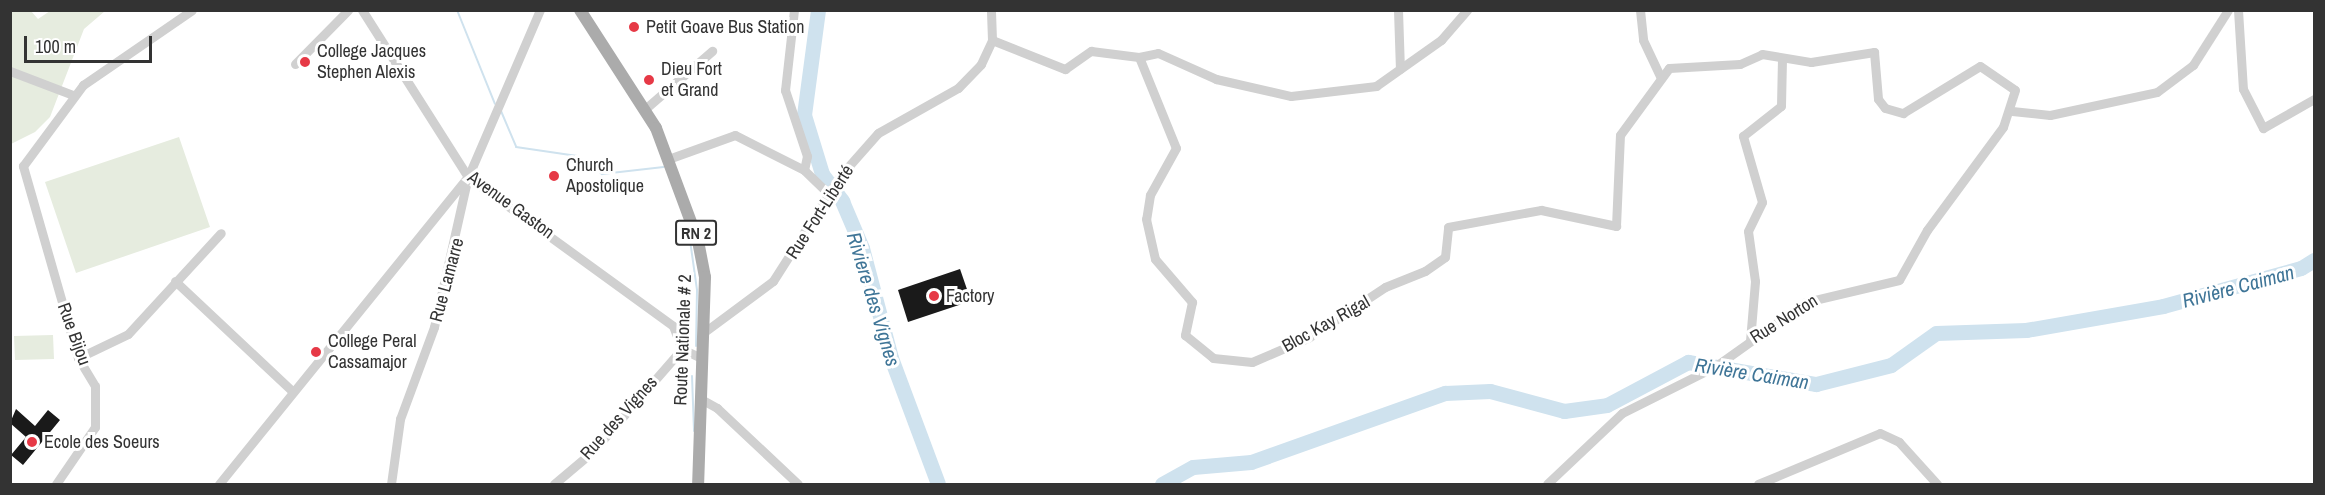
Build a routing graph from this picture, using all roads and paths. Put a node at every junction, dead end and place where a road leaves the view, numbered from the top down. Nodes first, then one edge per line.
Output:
1 (192, 10) edge
2 (348, 10) edge
3 (362, 10) edge
4 (540, 10) edge
5 (580, 10) edge
6 (794, 10) edge
7 (991, 10) edge
8 (1398, 10) edge
9 (1467, 10) edge
10 (1640, 10) edge
11 (2228, 10) edge
12 (2238, 10) edge
13 (992, 40) junction
14 (712, 51) dead end
15 (1139, 57) junction
16 (1782, 58) junction
17 (295, 64) dead end
18 (1400, 69) junction
19 (10, 71) edge
20 (1661, 78) junction
21 (73, 95) junction
22 (2314, 99) edge
23 (645, 109) junction
24 (2012, 111) junction
25 (671, 158) junction
26 (804, 170) junction
27 (468, 177) junction
28 (831, 196) junction
29 (221, 233) dead end
30 (175, 280) junction
31 (703, 333) junction
32 (1749, 340) junction
33 (682, 349) junction
34 (78, 358) junction
35 (701, 358) junction
36 (292, 391) junction
37 (699, 398) junction
38 (56, 484) edge
39 (219, 484) edge
40 (392, 484) edge
41 (554, 484) edge
42 (698, 484) edge
43 (798, 484) edge
44 (1547, 484) edge
45 (1758, 484) edge
46 (1937, 484) edge

1 - 21 street
2 - 17 street
3 - 27 street, Avenue Gaston
4 - 27 street
5 - 23 main road, Route Nationale # 2 / RN 2
6 - 26 street
7 - 13 street, Rue Fort-Liberté
8 - 18 street
9 - 18 street
10 - 20 street
11 - 24 street
12 - 22 street
13 - 15 street
13 - 28 street, Rue Fort-Liberté
14 - 23 street
15 - 18 street
15 - 20 street, Bloc Kay Rigal
16 - 20 street
16 - 24 street
16 - 32 street
19 - 21 street
21 - 34 street, Rue Bijou
23 - 25 main road, Route Nationale # 2 / RN 2
24 - 32 street, Rue Norton
25 - 26 street
25 - 31 main road, Route Nationale # 2 / RN 2
26 - 28 street
27 - 33 street, Avenue Gaston
27 - 36 street
27 - 40 street, Rue Lamarre
28 - 31 street, Rue Fort-Liberté
29 - 30 street
30 - 34 street
30 - 36 street
31 - 35 main road, Route Nationale # 2 / RN 2
32 - 44 street, Rue Norton
33 - 35 street
33 - 41 street, Rue des Vignes
34 - 38 street, Rue Bijou
35 - 37 main road, Route Nationale # 2 / RN 2
36 - 39 street
37 - 42 main road, Route Nationale # 2 / RN 2
37 - 43 street
45 - 46 street

